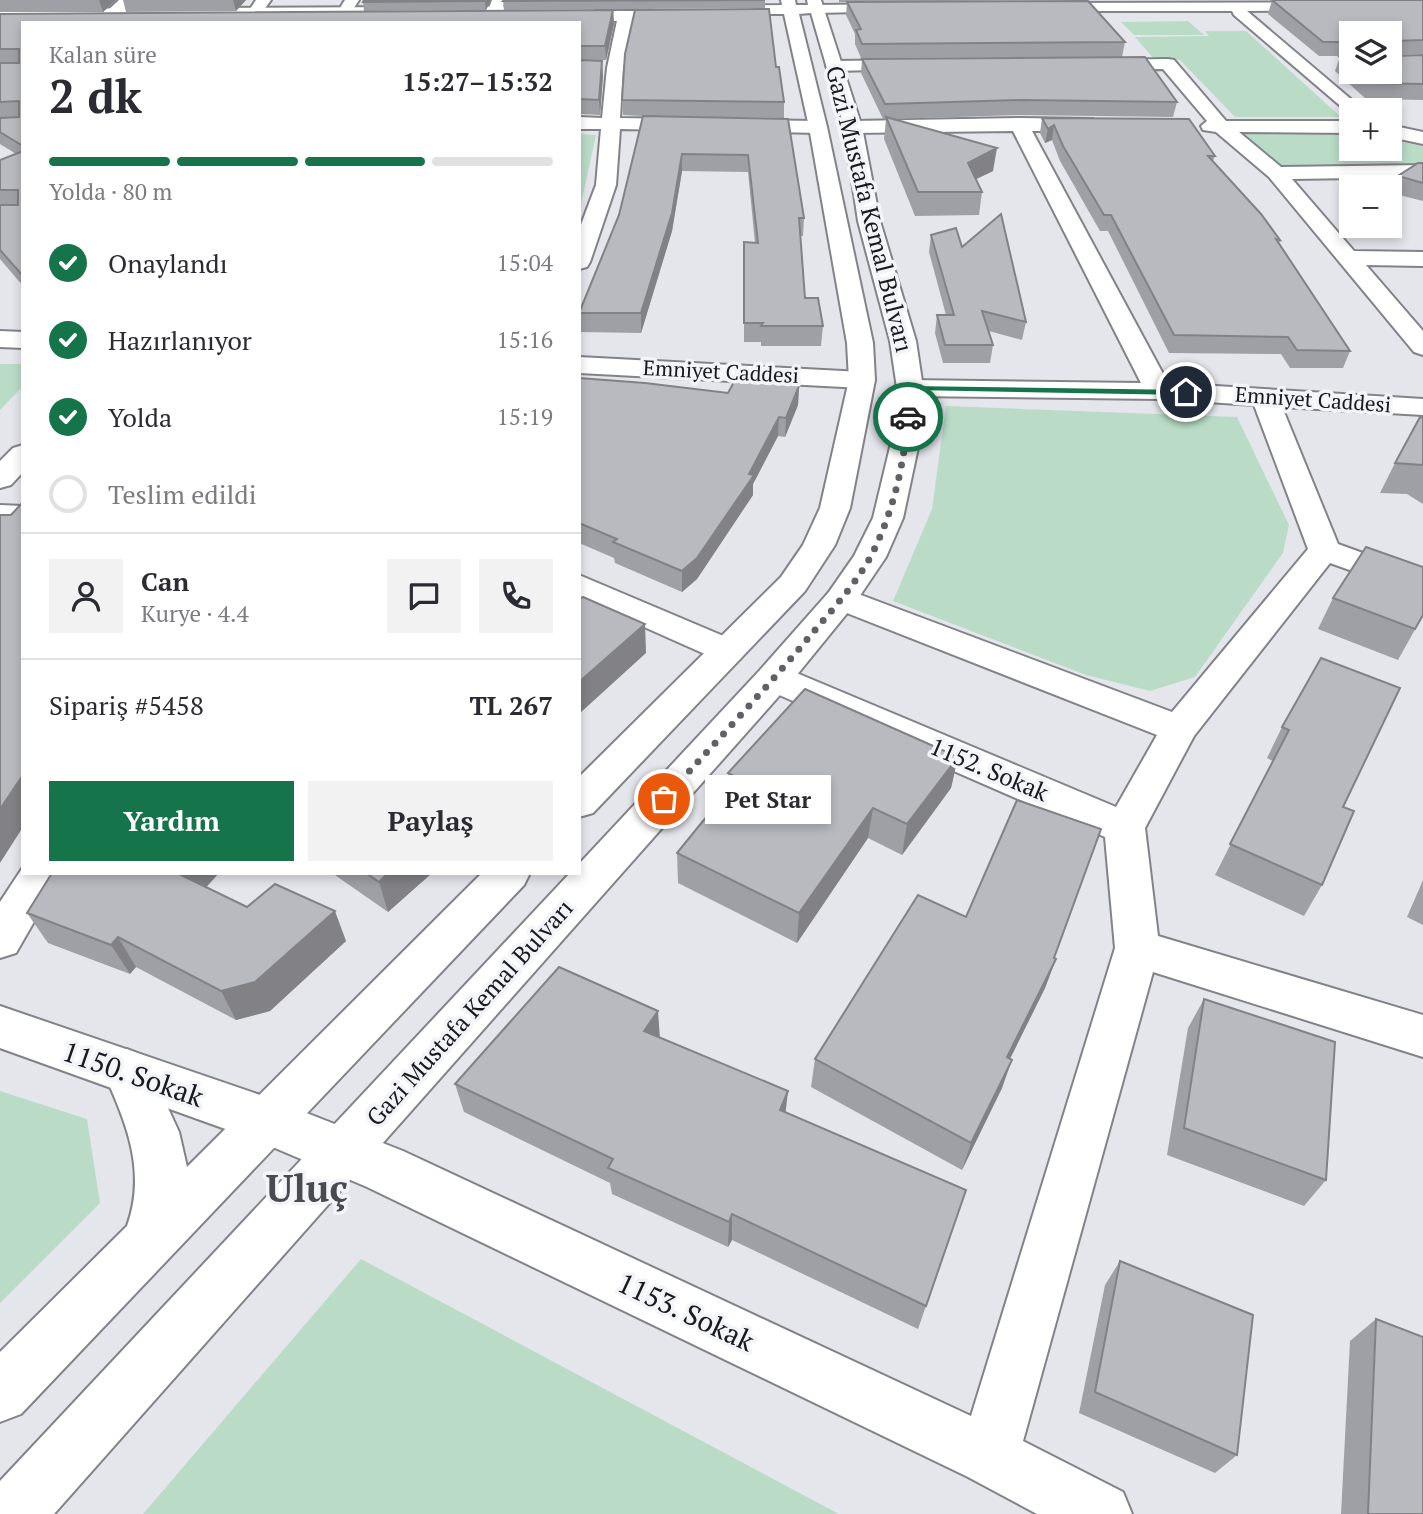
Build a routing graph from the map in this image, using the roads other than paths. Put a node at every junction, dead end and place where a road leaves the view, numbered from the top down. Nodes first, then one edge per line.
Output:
1 (128, 0) edge
2 (1127, 3) edge
3 (497, 5) edge
4 (259, 6) edge
5 (1230, 6) edge
6 (803, 8) edge
7 (1416, 8) edge
8 (630, 9) edge
9 (915, 11) edge
10 (0, 13) edge
11 (113, 13) junction
12 (341, 13) edge
13 (0, 20) edge
14 (1300, 64) junction
15 (1320, 64) dead end
16 (930, 65) edge
17 (1079, 65) edge
18 (834, 66) junction
19 (1339, 98) edge
20 (581, 123) edge
21 (610, 123) junction
22 (1019, 124) junction
23 (1114, 125) edge
24 (1194, 126) edge
25 (1221, 126) junction
26 (835, 127) junction
27 (1339, 127) edge
28 (1402, 134) edge
29 (1423, 138) edge
30 (1423, 171) edge
31 (1276, 173) junction
32 (587, 224) edge
33 (581, 252) edge
34 (1347, 258) junction
35 (1423, 259) edge
36 (0, 339) edge
37 (21, 340) edge
38 (1423, 347) edge
39 (581, 365) edge
40 (862, 380) junction
41 (910, 388) junction
42 (1159, 391) junction
43 (1265, 397) junction
44 (1423, 407) edge
45 (21, 456) edge
46 (0, 479) edge
47 (0, 514) edge
48 (21, 515) edge
49 (1324, 550) junction
50 (581, 586) edge
51 (1423, 586) edge
52 (841, 600) junction
53 (728, 651) junction
54 (774, 678) junction
55 (1178, 729) junction
56 (581, 800) edge
57 (1125, 828) junction
58 (40, 875) edge
59 (507, 875) edge
60 (0, 940) edge
61 (1137, 948) junction
62 (0, 1027) edge
63 (1423, 1036) edge
64 (127, 1071) junction
65 (267, 1120) junction
66 (345, 1152) junction
67 (148, 1242) junction
68 (0, 1393) edge
69 (989, 1456) junction
70 (12, 1514) edge
71 (1101, 1514) edge

1 - 11 street
2 - 5 street
2 - 5 street
3 - 8 street
3 - 12 street
4 - 11 street
4 - 12 street
5 - 7 street
5 - 14 street
6 - 8 street
6 - 9 street
6 - 18 street, Gazi Mustafa Kemal Bulvarı
6 - 26 street, Gazi Mustafa Kemal Bulvarı
8 - 12 street
8 - 21 street
10 - 11 street
12 - 13 street
14 - 15 street
14 - 19 street
16 - 18 street
17 - 25 street
18 - 26 street, Gazi Mustafa Kemal Bulvarı
20 - 21 street
21 - 26 street
21 - 32 street
22 - 23 street
22 - 26 street
22 - 42 street
24 - 25 street
25 - 27 street
25 - 31 street
26 - 40 street, Gazi Mustafa Kemal Bulvarı
26 - 41 street, Gazi Mustafa Kemal Bulvarı
28 - 29 street
30 - 31 street
31 - 34 street
32 - 33 street
34 - 35 street
34 - 38 street
36 - 37 street
39 - 40 street, Emniyet Caddesi
40 - 53 street, Gazi Mustafa Kemal Bulvarı
41 - 42 street, Emniyet Caddesi
41 - 52 street, Gazi Mustafa Kemal Bulvarı
42 - 43 street, Emniyet Caddesi
43 - 44 street, Emniyet Caddesi
43 - 49 street
45 - 46 street
47 - 48 street
49 - 51 street
49 - 55 street
50 - 53 street
52 - 54 street, Gazi Mustafa Kemal Bulvarı
52 - 55 street
53 - 56 street, Gazi Mustafa Kemal Bulvarı
54 - 57 street, 1152. Sokak
54 - 66 street, Gazi Mustafa Kemal Bulvarı
55 - 57 street
57 - 61 street
58 - 60 street
59 - 65 street
61 - 63 street
61 - 69 street
62 - 64 street, 1150. Sokak
64 - 65 street, 1150. Sokak
64 - 67 street
65 - 66 street, 1153. Sokak
65 - 67 street
66 - 69 street, 1153. Sokak
66 - 70 street, Gazi Mustafa Kemal Bulvarı
67 - 68 street
69 - 71 street, 1153. Sokak

